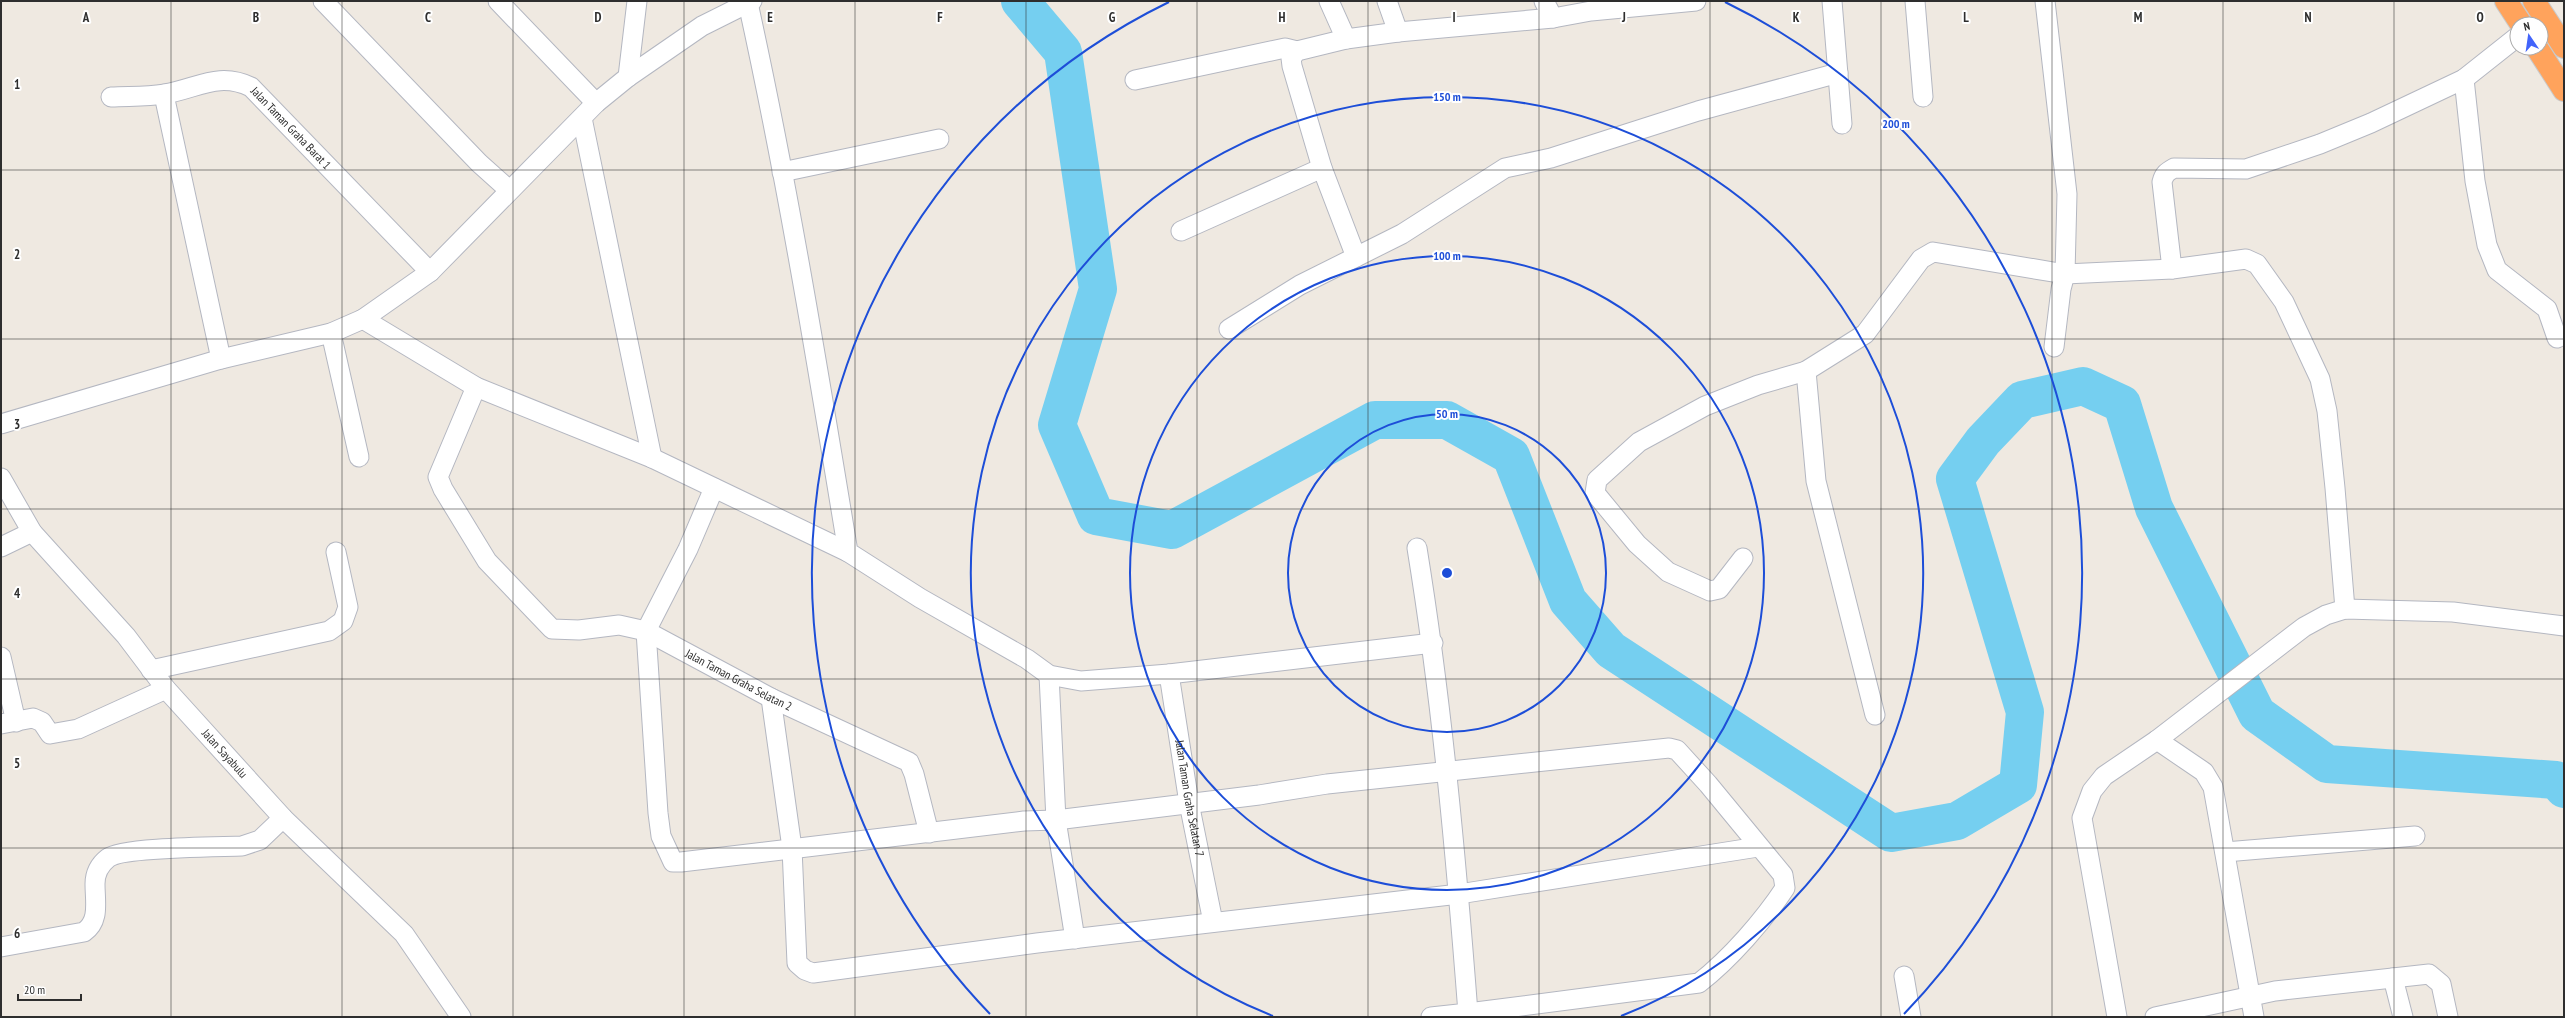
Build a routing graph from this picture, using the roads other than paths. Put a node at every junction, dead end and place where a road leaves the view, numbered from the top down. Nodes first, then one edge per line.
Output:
1 (323, 1) edge
2 (499, 1) edge
3 (637, 1) edge
4 (1329, 1) edge
5 (1387, 1) edge
6 (1544, 1) edge
7 (1832, 1) edge
8 (1915, 1) edge
9 (2044, 1) edge
10 (2506, 1) edge
11 (2534, 1) edge
12 (750, 2) edge
13 (1689, 2) edge
14 (2516, 16) edge
15 (1552, 18) junction
16 (1398, 32) junction
17 (1346, 39) junction
18 (2509, 43) edge
19 (2564, 47) edge
20 (1297, 50) junction
21 (2542, 56) edge
22 (1838, 73) junction
23 (628, 77) junction
24 (2464, 79) junction
25 (1135, 80) dead end
26 (2564, 90) edge
27 (164, 94) junction
28 (111, 97) dead end
29 (1923, 98) dead end
30 (596, 103) junction
31 (582, 118) junction
32 (1842, 124) dead end
33 (940, 140) dead end
34 (1322, 168) junction
35 (782, 172) junction
36 (509, 190) junction
37 (1181, 231) dead end
38 (1356, 257) junction
39 (2172, 269) junction
40 (430, 272) junction
41 (2065, 274) junction
42 (363, 319) junction
43 (1229, 329) dead end
44 (331, 333) junction
45 (2557, 338) dead end
46 (2054, 347) dead end
47 (221, 359) junction
48 (1806, 371) junction
49 (476, 387) junction
50 (1, 424) edge
51 (359, 457) dead end
52 (652, 458) junction
53 (1, 478) edge
54 (714, 488) junction
55 (32, 532) junction
56 (1, 547) edge
57 (1418, 548) dead end
58 (336, 552) dead end
59 (848, 552) junction
60 (1743, 558) dead end
61 (2344, 609) junction
62 (2564, 626) edge
63 (646, 631) junction
64 (1432, 643) junction
65 (1, 657) edge
66 (151, 670) junction
67 (1169, 674) junction
68 (1049, 675) junction
69 (166, 689) junction
70 (771, 698) junction
71 (1874, 715) dead end
72 (8, 723) edge
73 (2163, 735) junction
74 (1446, 771) junction
75 (1189, 803) junction
76 (282, 818) junction
77 (1056, 820) junction
78 (929, 833) junction
79 (2415, 836) dead end
80 (1758, 847) junction
81 (792, 848) junction
82 (2225, 852) junction
83 (1459, 894) junction
84 (1213, 922) junction
85 (1075, 939) junction
86 (1, 947) edge
87 (1904, 976) dead end
88 (2393, 978) junction
89 (2249, 996) junction
90 (2200, 1012) edge
91 (1469, 1015) edge
92 (461, 1017) edge
93 (1431, 1017) edge
94 (1911, 1017) edge
95 (2117, 1017) edge
96 (2155, 1017) edge
97 (2254, 1017) edge
98 (2403, 1017) edge
99 (2448, 1017) edge

1 - 36 street
2 - 30 street
3 - 23 street
4 - 17 street
5 - 16 street
6 - 15 street
7 - 22 street
8 - 29 street
9 - 41 street
10 - 14 highway
11 - 19 highway
12 - 23 street
12 - 35 street
13 - 15 street
15 - 16 street
16 - 17 street
17 - 20 street
18 - 24 street
20 - 25 street
20 - 34 street
21 - 26 highway
22 - 32 street
22 - 38 street
23 - 30 street
24 - 39 street
24 - 45 street
27 - 28 street, Jalan Taman Graha Barat 1
27 - 40 street, Jalan Taman Graha Barat 1
27 - 47 street
30 - 31 street
31 - 36 street
31 - 52 street
33 - 35 street
34 - 37 street
34 - 38 street
35 - 59 street
36 - 40 street
38 - 43 street
39 - 41 street
39 - 61 street
40 - 42 street
41 - 46 street
41 - 48 street
42 - 44 street
42 - 49 street
44 - 47 street
44 - 51 street
47 - 50 street
48 - 60 street
48 - 71 street
49 - 52 street
49 - 63 street, Jalan Taman Graha Selatan 2
52 - 54 street
53 - 55 street, Jalan Sayabulu
54 - 59 street
54 - 63 street
55 - 56 street
55 - 66 street, Jalan Sayabulu
57 - 64 street
58 - 66 street
59 - 68 street
61 - 62 street
61 - 73 street
63 - 70 street, Jalan Taman Graha Selatan 2
63 - 81 street
64 - 67 street
64 - 74 street
65 - 72 street
66 - 69 street, Jalan Sayabulu
67 - 68 street
67 - 75 street, Jalan Taman Graha Selatan 7
68 - 77 street
69 - 72 street
69 - 76 street, Jalan Sayabulu
70 - 78 street, Jalan Taman Graha Selatan 2
70 - 81 street
73 - 82 street
73 - 95 street
74 - 75 street
74 - 80 street
74 - 83 street
75 - 77 street
75 - 84 street, Jalan Taman Graha Selatan 7
76 - 86 street
76 - 92 street, Jalan Sayabulu
77 - 78 street
77 - 85 street
78 - 81 street
79 - 82 street
80 - 83 street
80 - 91 street
81 - 85 street
82 - 89 street
83 - 84 street
83 - 91 street
84 - 85 street
87 - 94 street
88 - 89 street
88 - 98 street
88 - 99 street
89 - 90 street
89 - 97 street
90 - 96 street
91 - 93 street

